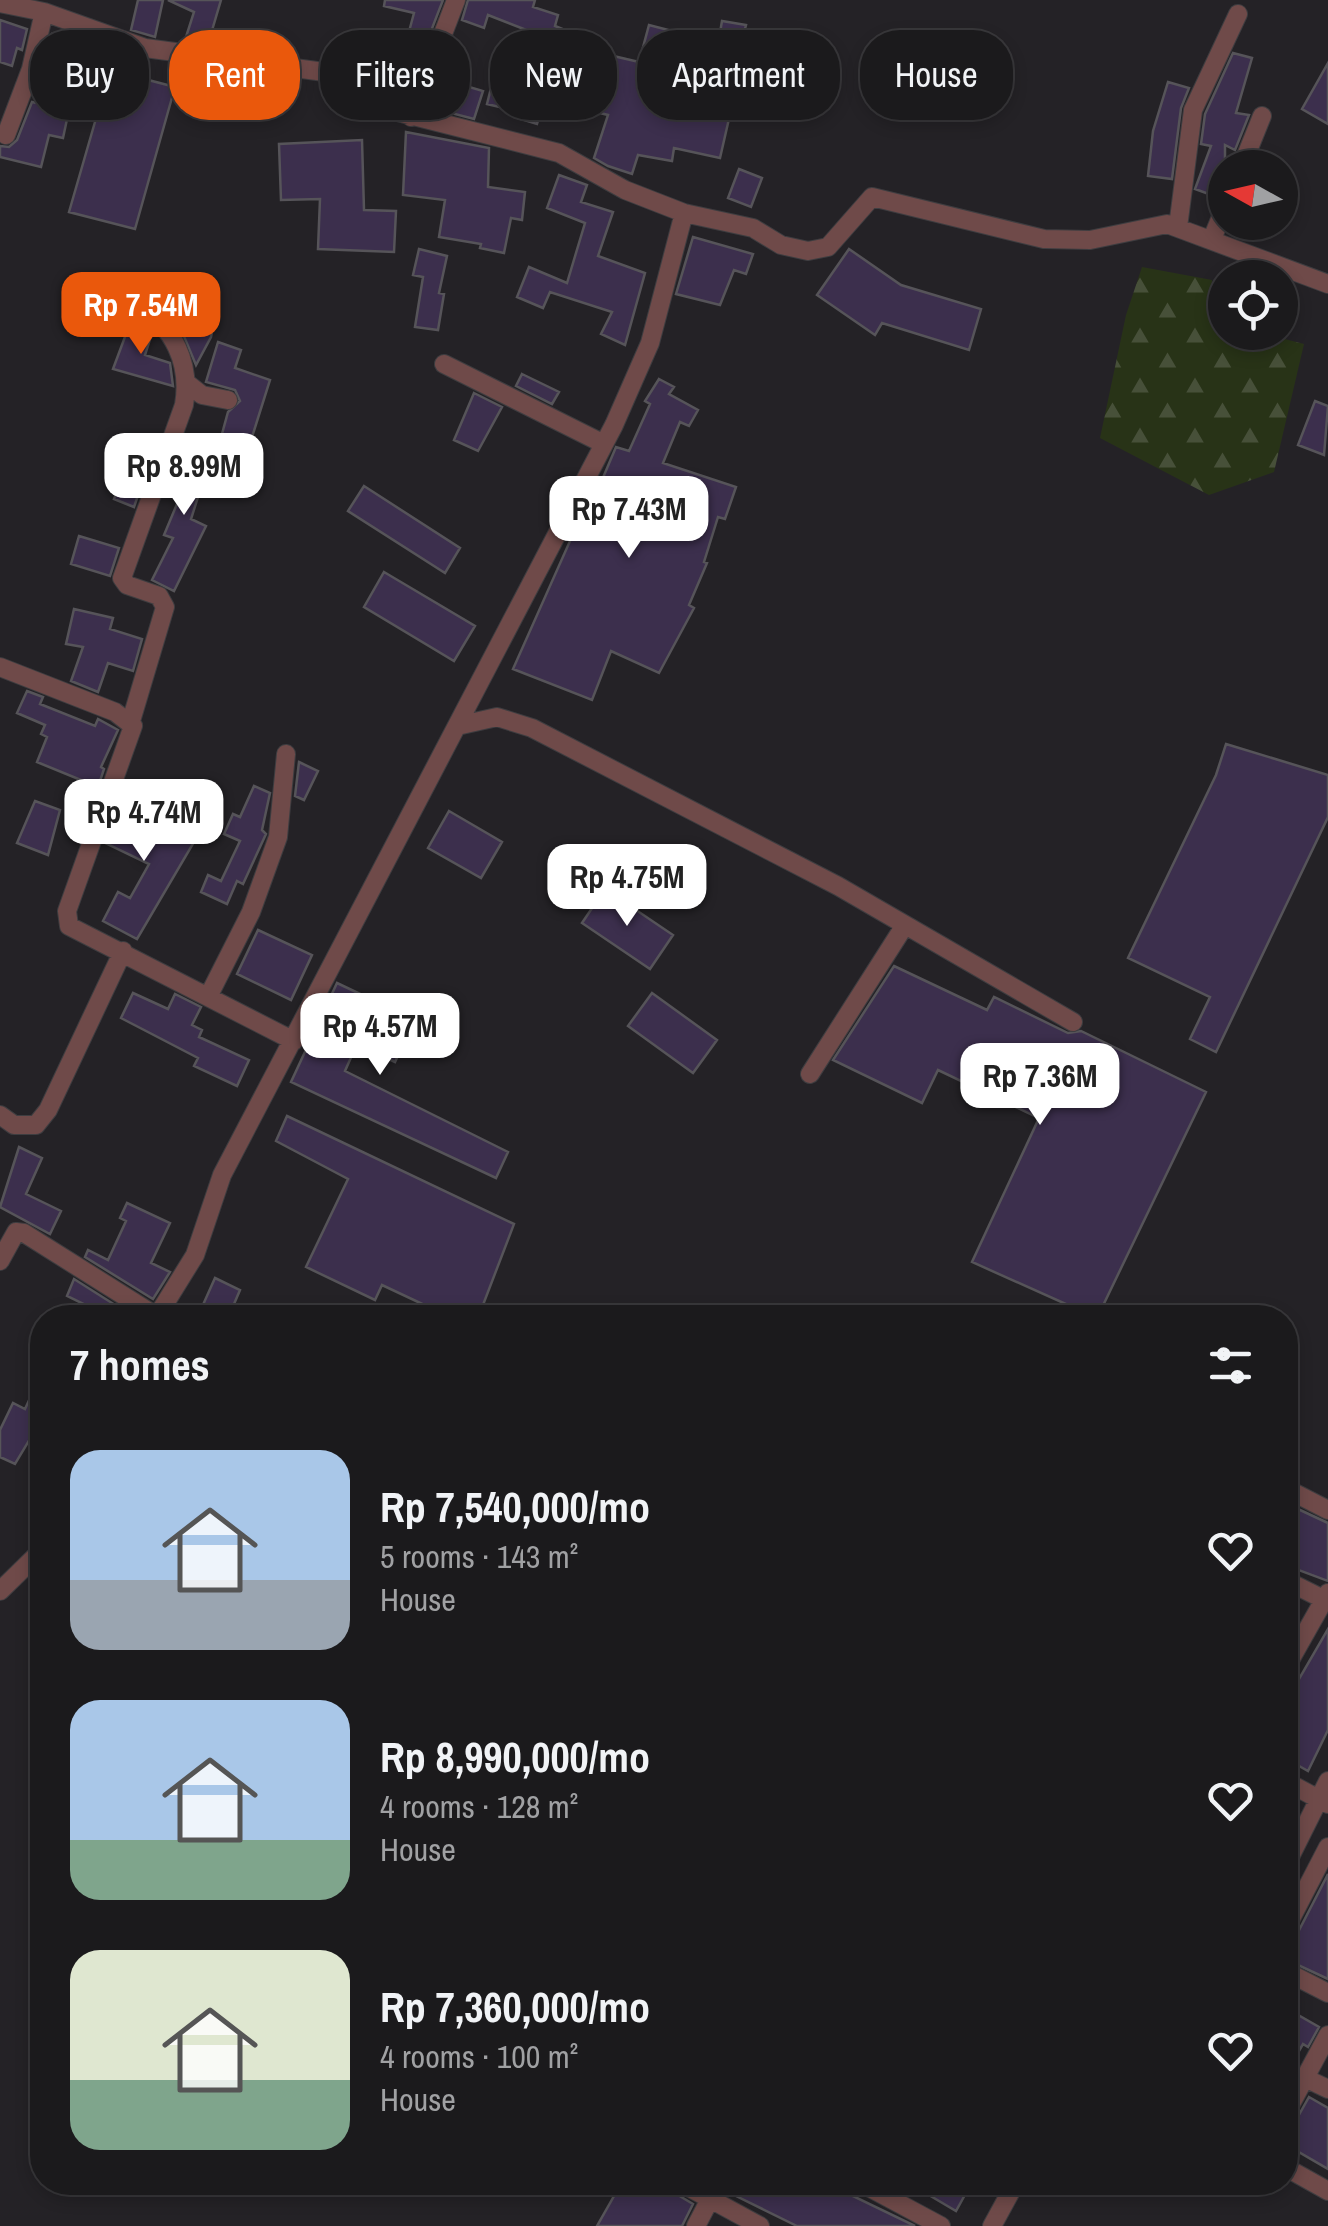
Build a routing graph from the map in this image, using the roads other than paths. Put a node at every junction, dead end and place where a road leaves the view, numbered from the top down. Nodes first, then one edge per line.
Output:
1 (456, 0) edge
2 (0, 2) edge
3 (44, 12) junction
4 (1238, 14) dead end
5 (445, 30) edge
6 (320, 71) edge
7 (1262, 116) dead end
8 (421, 120) edge
9 (6, 135) dead end
10 (1248, 150) edge
11 (684, 213) junction
12 (1178, 227) junction
13 (1208, 238) edge
14 (1212, 240) edge
15 (1328, 284) edge
16 (137, 304) dead end
17 (444, 364) dead end
18 (188, 384) junction
19 (228, 400) dead end
20 (604, 444) junction
21 (0, 667) edge
22 (131, 722) junction
23 (457, 726) junction
24 (286, 754) dead end
25 (905, 925) junction
26 (122, 952) junction
27 (209, 995) junction
28 (1074, 1022) dead end
29 (294, 1041) junction
30 (810, 1074) dead end
31 (0, 1115) edge
32 (0, 1260) edge
33 (137, 1305) edge
34 (163, 1305) edge
35 (1298, 1495) edge
36 (1328, 1510) edge
37 (30, 1562) edge
38 (1298, 1585) edge
39 (0, 1591) edge
40 (1326, 1596) edge
41 (1298, 1646) edge
42 (1328, 1781) edge
43 (1298, 1788) edge
44 (1323, 1802) edge
45 (1298, 1845) edge
46 (1328, 1847) edge
47 (1298, 1905) edge
48 (1298, 1978) edge
49 (1328, 1993) edge
50 (1328, 2036) edge
51 (1305, 2078) junction
52 (1328, 2089) edge
53 (1298, 2091) edge
54 (1298, 2175) edge
55 (1328, 2191) edge
56 (712, 2195) edge
57 (719, 2195) edge
58 (883, 2195) edge
59 (1009, 2195) edge
60 (696, 2226) edge
61 (760, 2226) edge
62 (941, 2226) edge
63 (992, 2226) edge

1 - 5 street
2 - 3 street
3 - 6 street
3 - 9 street
4 - 12 street
7 - 10 street
8 - 11 street
11 - 12 street
11 - 20 street
12 - 13 street
14 - 15 street
16 - 18 street
17 - 20 street
18 - 19 street
18 - 22 street
20 - 23 street
21 - 22 street
22 - 26 street
23 - 25 street
23 - 29 street
24 - 27 street
25 - 28 street
25 - 30 street
26 - 27 street
26 - 31 street
27 - 29 street
29 - 34 street
32 - 33 street
35 - 36 street
37 - 39 street
38 - 40 street
40 - 41 street
42 - 44 street
43 - 44 street
44 - 45 street
46 - 47 street
48 - 49 street
50 - 51 street
51 - 52 street
51 - 53 street
54 - 55 street
56 - 60 street
57 - 61 street
58 - 62 street
59 - 63 street

